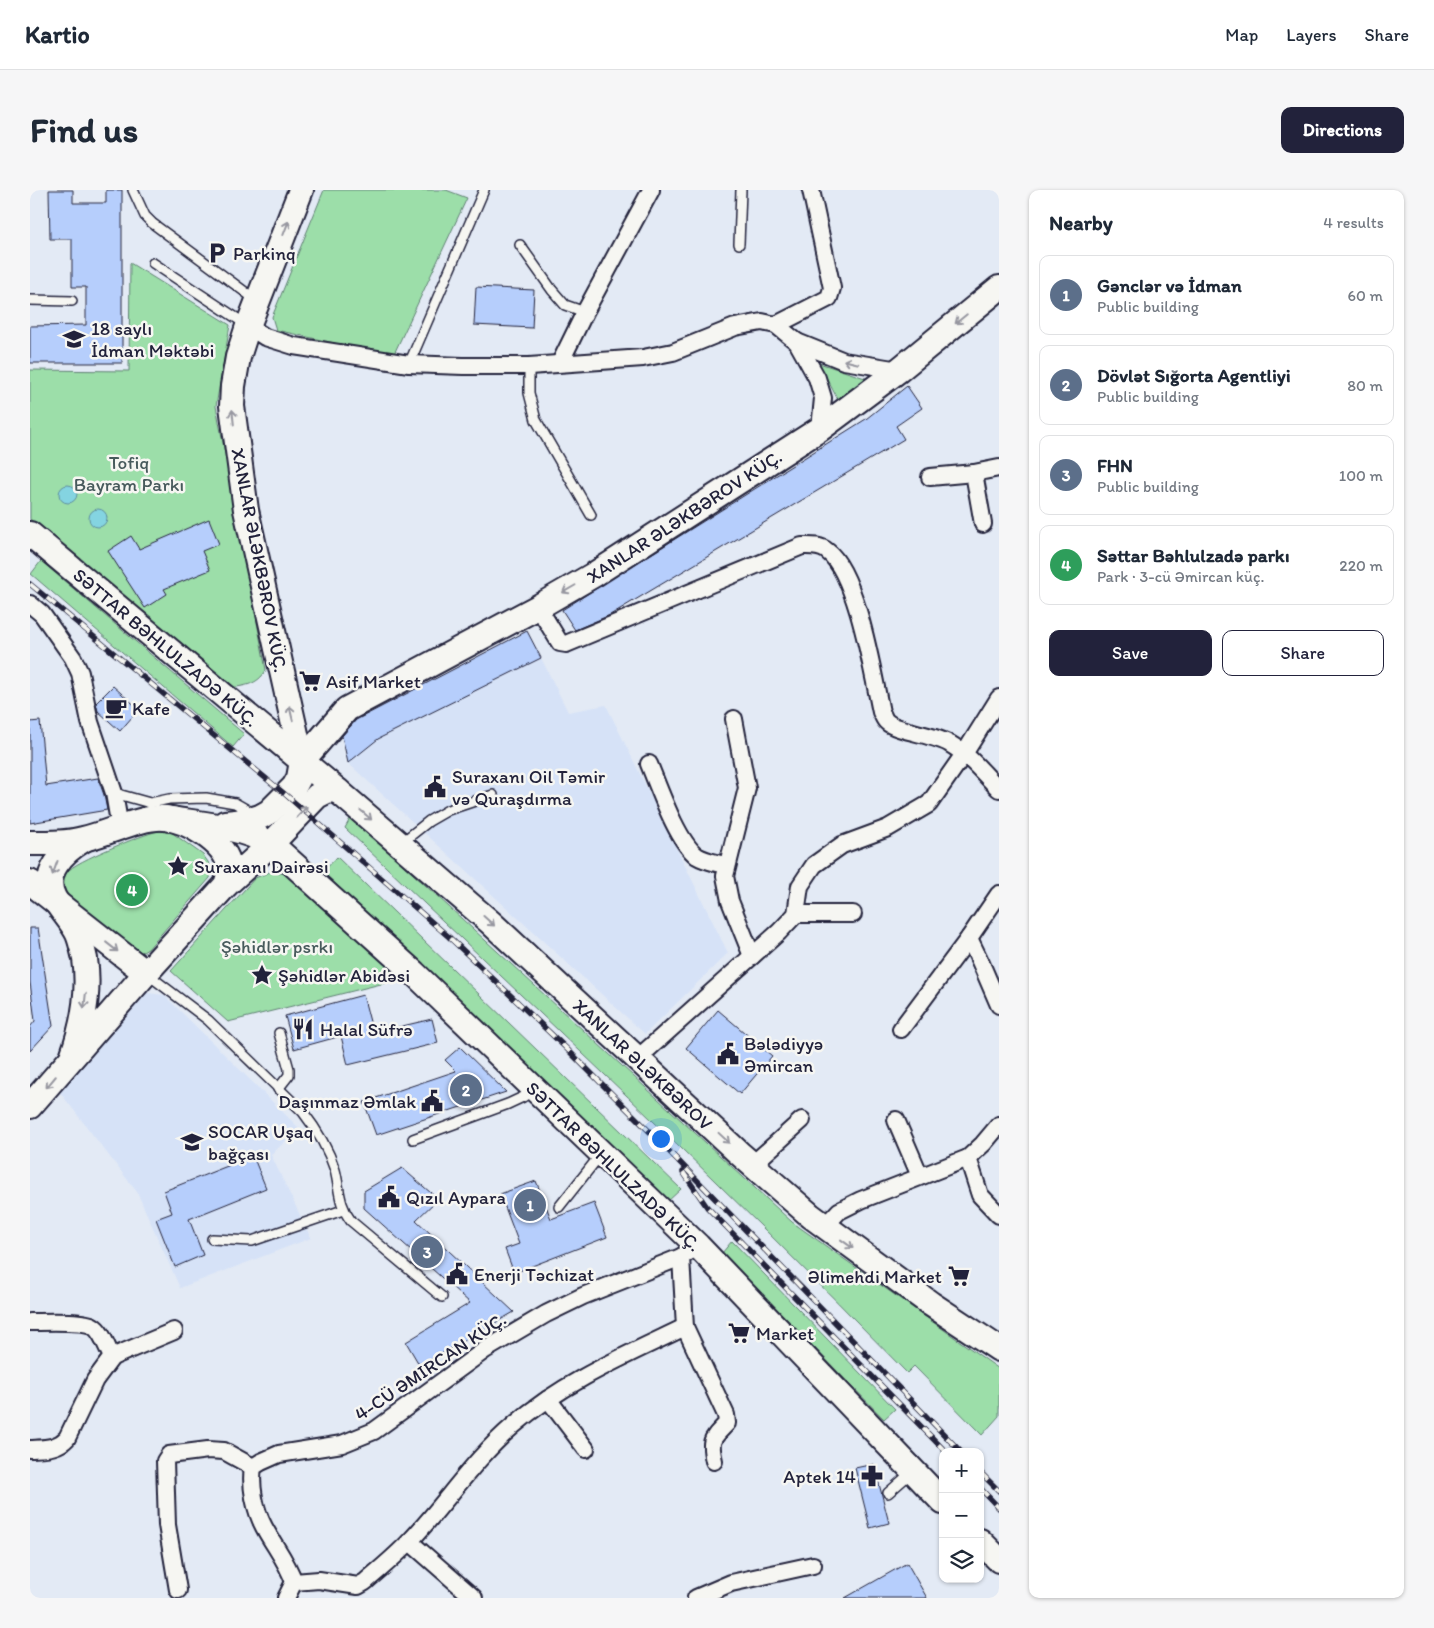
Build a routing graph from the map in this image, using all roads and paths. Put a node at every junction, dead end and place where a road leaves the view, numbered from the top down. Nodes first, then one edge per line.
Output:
1 (133, 190) edge
2 (301, 190) edge
3 (484, 190) edge
4 (651, 190) edge
5 (741, 190) edge
6 (810, 190) edge
7 (739, 244) dead end
8 (520, 245) dead end
9 (153, 263) dead end
10 (999, 288) edge
11 (30, 300) edge
12 (72, 300) dead end
13 (258, 302) junction
14 (584, 312) junction
15 (776, 325) junction
16 (248, 326) junction
17 (797, 342) junction
18 (560, 363) junction
19 (409, 364) junction
20 (529, 366) junction
21 (899, 370) junction
22 (820, 428) junction
23 (999, 468) edge
24 (974, 473) junction
25 (930, 477) dead end
26 (591, 515) dead end
27 (983, 524) dead end
28 (30, 534) edge
29 (30, 604) edge
30 (538, 607) junction
31 (999, 698) edge
32 (734, 719) dead end
33 (964, 754) junction
34 (302, 761) junction
35 (649, 764) dead end
36 (999, 789) edge
37 (338, 791) junction
38 (114, 793) junction
39 (493, 795) dead end
40 (165, 818) junction
41 (260, 818) junction
42 (120, 828) junction
43 (83, 840) junction
44 (30, 843) edge
45 (271, 844) junction
46 (400, 844) junction
47 (726, 866) junction
48 (30, 882) edge
49 (226, 885) junction
50 (999, 894) edge
51 (60, 907) junction
52 (796, 914) junction
53 (853, 914) dead end
54 (969, 938) junction
55 (752, 956) junction
56 (146, 973) junction
57 (999, 1005) edge
58 (900, 1029) dead end
59 (279, 1032) dead end
60 (72, 1057) junction
61 (638, 1058) junction
62 (278, 1089) junction
63 (534, 1089) junction
64 (30, 1106) edge
65 (802, 1120) dead end
66 (896, 1120) dead end
67 (999, 1124) edge
68 (413, 1140) dead end
69 (602, 1154) junction
70 (968, 1158) junction
71 (752, 1165) junction
72 (920, 1176) junction
73 (559, 1207) dead end
74 (343, 1210) junction
75 (999, 1215) edge
76 (824, 1227) junction
77 (212, 1239) dead end
78 (689, 1251) junction
79 (442, 1297) dead end
80 (30, 1322) edge
81 (685, 1327) junction
82 (174, 1330) dead end
83 (999, 1349) edge
84 (112, 1356) junction
85 (548, 1399) junction
86 (30, 1449) edge
87 (586, 1449) dead end
88 (714, 1461) dead end
89 (253, 1467) junction
90 (913, 1471) junction
91 (888, 1493) dead end
92 (939, 1498) edge
93 (410, 1542) junction
94 (984, 1545) edge
95 (999, 1560) edge
96 (813, 1565) dead end
97 (294, 1582) junction
98 (178, 1590) dead end
99 (286, 1598) edge
100 (474, 1598) edge
101 (696, 1598) edge

1 - 13 lane
13 -> 2 main road, XANLAR ƏLƏKBƏROV KÜÇ.
3 - 19 lane
4 - 14 street
5 - 7 lane
6 - 15 street
8 - 14 lane
9 - 16 lane
10 -> 21 main road, XANLAR ƏLƏKBƏROV KÜÇ.
11 - 12 lane
13 - 16 main road, XANLAR ƏLƏKBƏROV KÜÇ.
14 - 18 street
15 - 17 street
15 - 18 street
16 - 19 street
34 -> 16 main road, XANLAR ƏLƏKBƏROV KÜÇ.
21 -> 17 street
17 - 22 street
18 - 20 street
19 - 20 street
20 - 26 lane
21 - 22 main road, XANLAR ƏLƏKBƏROV KÜÇ.
22 -> 30 main road, XANLAR ƏLƏKBƏROV KÜÇ.
23 - 24 street
24 - 25 street
24 - 27 street
28 - 34 main road, SƏTTAR BƏHLULZADƏ KÜÇ.
29 - 38 street
30 - 33 street
30 - 34 main road, XANLAR ƏLƏKBƏROV KÜÇ.
31 - 33 street
32 - 47 street
33 - 36 street
33 - 52 street
34 - 37 main road, XANLAR ƏLƏKBƏROV
34 - 41 main road
35 - 47 street
45 -> 37 main road
37 -> 46 main road, XANLAR ƏLƏKBƏROV
38 - 41 lane
38 - 42 street
39 - 46 lane
40 - 41 main road
40 - 42 main road
40 - 45 main road, SƏTTAR BƏHLULZADƏ KÜÇ.
40 - 49 main road
42 - 43 main road
43 - 44 main road
43 -> 51 main road
45 - 49 main road
45 - 63 main road, SƏTTAR BƏHLULZADƏ KÜÇ.
46 -> 61 main road, XANLAR ƏLƏKBƏROV
47 - 55 street
48 - 51 main road
49 - 56 main road
50 - 54 street
51 -> 56 main road
51 -> 60 main road
52 - 53 street
52 - 55 street
54 - 57 street
54 - 58 street
55 - 61 street
56 - 60 main road
56 - 62 lane
59 - 62 lane
60 -> 64 main road
61 -> 71 main road, XANLAR ƏLƏKBƏROV
62 - 74 lane
63 - 68 lane
63 - 69 main road, SƏTTAR BƏHLULZADƏ KÜÇ.
65 - 71 street
66 - 72 street
67 - 70 street
69 - 73 lane
69 - 78 main road, SƏTTAR BƏHLULZADƏ KÜÇ.
70 - 72 street
70 - 75 street
71 - 76 main road, XANLAR ƏLƏKBƏROV
72 - 76 street
74 - 77 lane
74 - 79 lane
76 -> 83 main road, XANLAR ƏLƏKBƏROV
78 - 81 street
78 - 89 street, 4-CÜ ƏMIRCAN KÜÇ.
78 - 90 main road, SƏTTAR BƏHLULZADƏ KÜÇ.
80 - 84 street
81 - 85 street
81 - 88 street
82 - 84 street
84 - 86 street
85 - 87 street
85 - 93 street
89 - 97 street
89 - 98 street
90 - 91 lane
90 - 92 main road, SƏTTAR BƏHLULZADƏ KÜÇ.
93 - 97 street
93 - 100 street
94 - 95 main road
96 - 101 street
97 - 99 street

